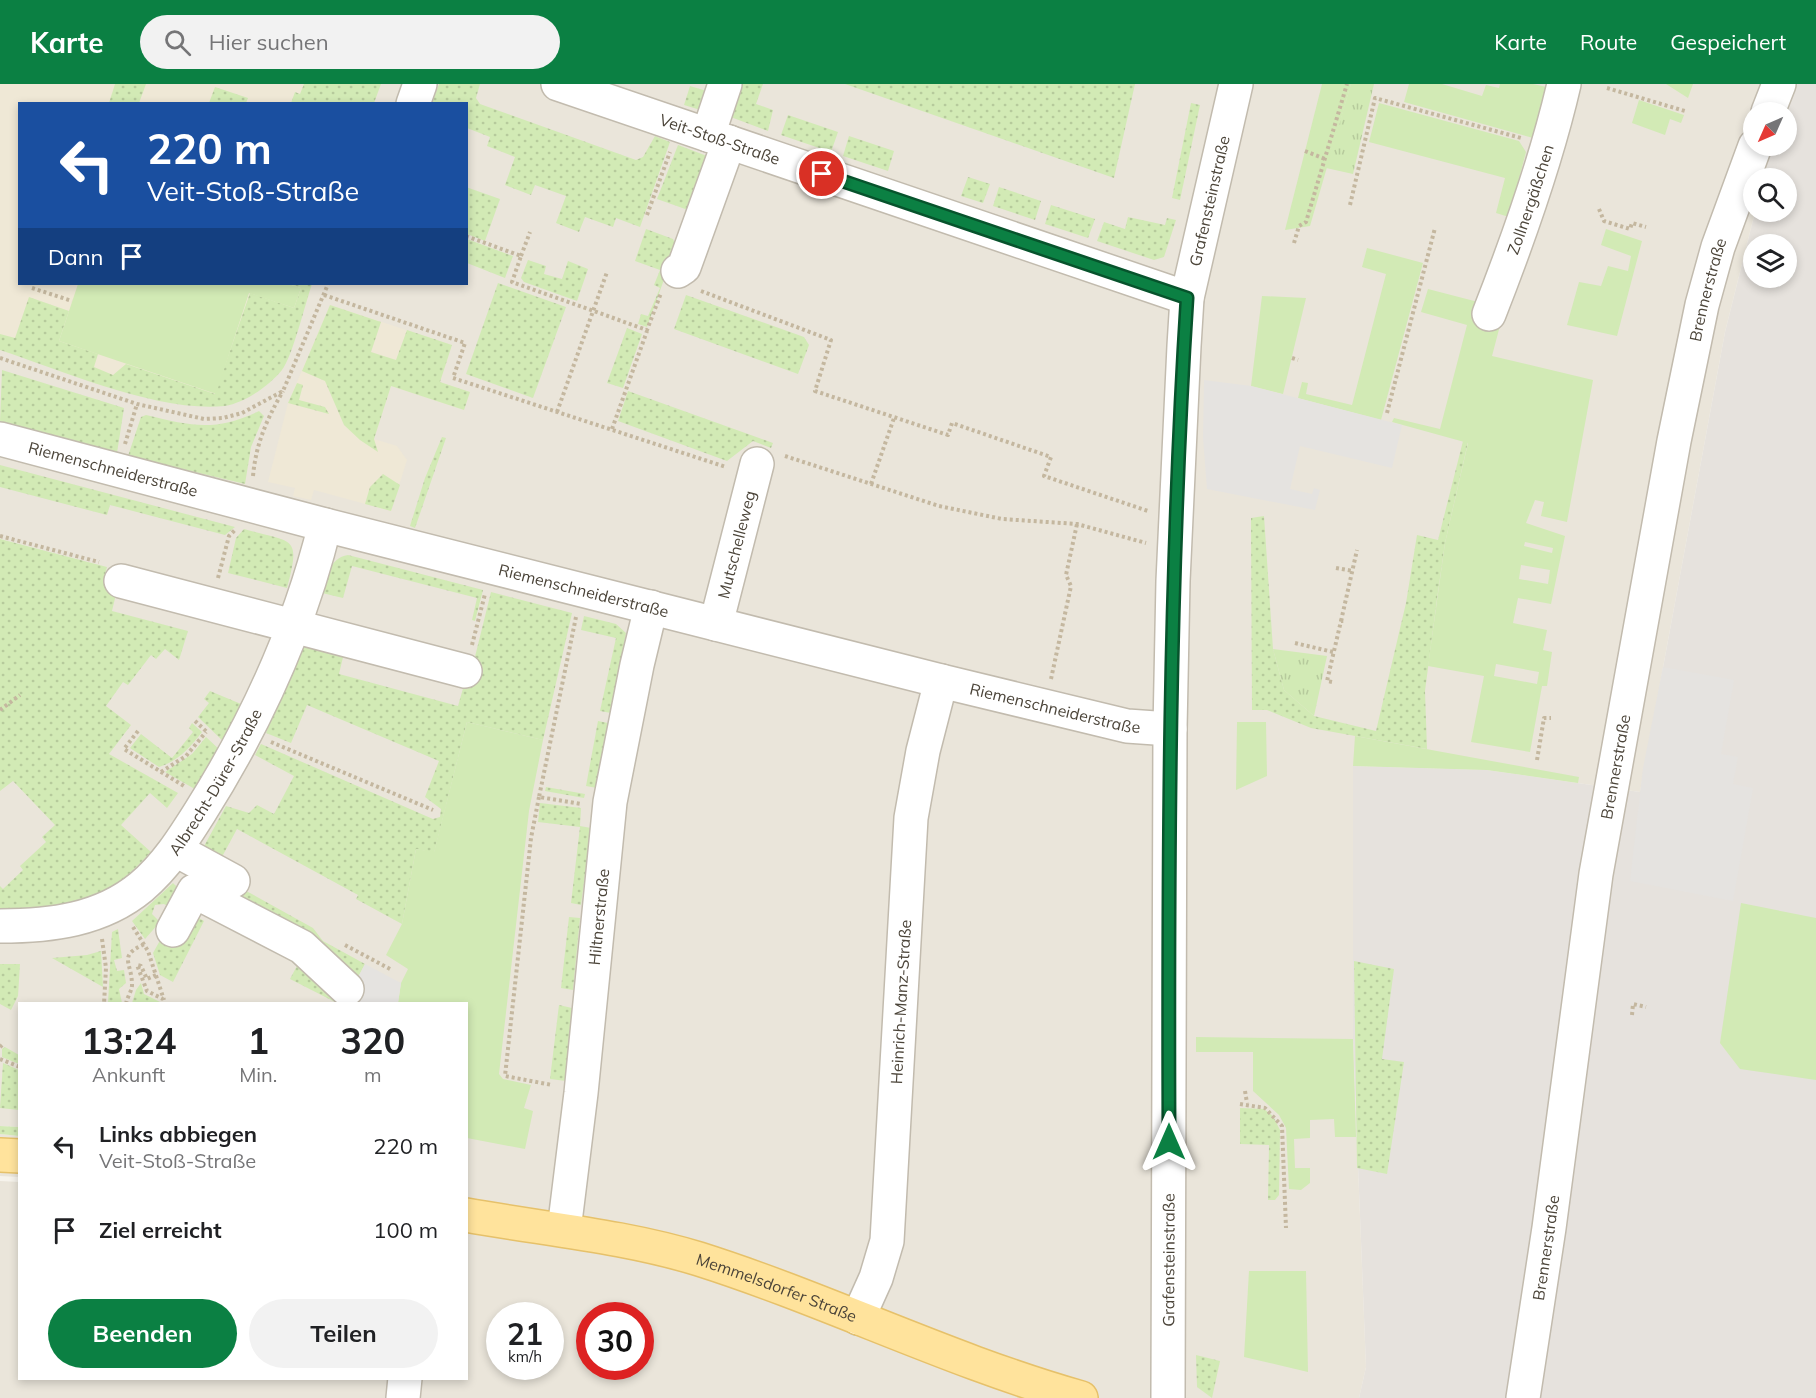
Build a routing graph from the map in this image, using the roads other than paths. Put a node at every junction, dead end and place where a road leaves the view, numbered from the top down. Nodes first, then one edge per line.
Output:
1 (420, 84) edge
2 (558, 84) edge
3 (725, 84) edge
4 (1236, 84) edge
5 (1564, 84) edge
6 (1779, 84) edge
7 (414, 102) edge
8 (1772, 102) edge
9 (706, 134) junction
10 (1751, 156) edge
11 (682, 276) road end
12 (1187, 298) junction
13 (1489, 314) dead end
14 (0, 439) edge
15 (751, 465) road end
16 (325, 525) junction
17 (112, 572) road end
18 (651, 607) junction
19 (716, 624) junction
20 (291, 626) junction
21 (468, 660) road end
22 (941, 681) junction
23 (1170, 729) junction
24 (170, 857) junction
25 (233, 880) dead end
26 (194, 891) junction
27 (0, 926) edge
28 (159, 937) road end
29 (347, 989) dead end
30 (0, 1155) edge
31 (18, 1156) edge
32 (468, 1215) edge
33 (564, 1230) junction
34 (858, 1318) junction
35 (405, 1380) edge
36 (1077, 1397) edge
37 (403, 1398) edge
38 (1167, 1398) edge
39 (1522, 1398) edge

1 - 7 street
2 - 9 street, Veit-Stoß-Straße
3 - 9 street
4 - 12 street, Grafensteinstraße
5 - 13 street, Zollnergäßchen
6 - 8 street
9 - 11 street
9 - 12 street, Veit-Stoß-Straße
10 - 39 street, Brennerstraße
12 - 23 street, Grafensteinstraße
14 - 16 street, Riemenschneiderstraße
15 - 19 street, Mutschelleweg
16 - 18 street, Riemenschneiderstraße
16 - 20 street, Albrecht-Dürer-Straße
17 - 20 street
18 - 19 street, Riemenschneiderstraße
18 - 33 street, Hiltnerstraße
19 - 22 street, Riemenschneiderstraße
20 - 21 street
20 - 24 street, Albrecht-Dürer-Straße
22 - 23 street, Riemenschneiderstraße
22 - 34 street, Heinrich-Manz-Straße
23 - 38 street, Grafensteinstraße
24 - 25 street
24 - 26 street
24 - 27 street, Albrecht-Dürer-Straße
26 - 28 street
26 - 29 street
30 - 31 main road
32 - 33 main road, Memmelsdorfer Straße
33 - 34 main road, Memmelsdorfer Straße
34 - 36 main road, Memmelsdorfer Straße
35 - 37 street

